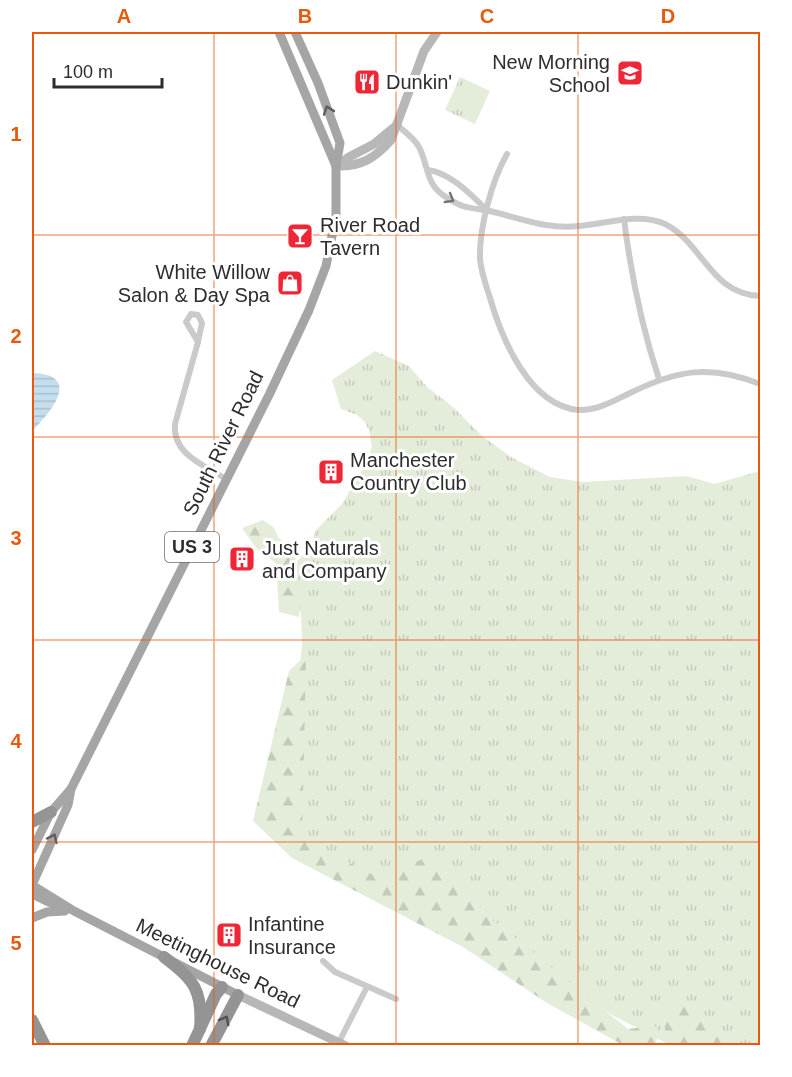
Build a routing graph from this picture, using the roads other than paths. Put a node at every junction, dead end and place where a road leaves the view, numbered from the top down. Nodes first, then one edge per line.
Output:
1 (279, 32) edge
2 (295, 32) edge
3 (437, 32) edge
4 (397, 125) junction
5 (507, 154) dead end
6 (336, 166) junction
7 (428, 170) junction
8 (488, 211) junction
9 (624, 219) junction
10 (760, 296) edge
11 (198, 342) dead end
12 (659, 379) junction
13 (760, 384) edge
14 (226, 479) junction
15 (71, 789) junction
16 (51, 812) junction
17 (32, 822) edge
18 (32, 850) edge
19 (32, 885) edge
20 (32, 894) edge
21 (74, 911) junction
22 (32, 918) edge
23 (164, 957) junction
24 (323, 961) dead end
25 (222, 987) junction
26 (367, 987) junction
27 (238, 995) junction
28 (396, 999) dead end
29 (32, 1020) edge
30 (32, 1026) edge
31 (200, 1029) junction
32 (343, 1044) edge
33 (40, 1046) edge
34 (45, 1046) edge
35 (192, 1046) edge
36 (211, 1046) edge

1 - 6 main road, South River Road / US 3
6 -> 2 main road, South River Road / US 3
3 - 4 street
4 - 6 street
4 - 7 street
5 - 8 street
6 - 14 main road, South River Road / US 3
7 - 8 street
7 -> 8 street
8 - 9 street
8 - 12 street
9 - 10 street
9 - 12 street
11 - 14 street
12 - 13 street
14 - 15 main road, South River Road / US 3
15 - 16 main road, South River Road / US 3
19 -> 15 main road, South River Road / US 3
16 - 17 highway
16 - 18 main road, South River Road / US 3
19 - 21 main road, Meetinghouse Road
20 - 21 main road, Meetinghouse Road
21 - 22 main road
21 - 23 main road, Meetinghouse Road
23 - 25 main road, Meetinghouse Road
23 - 31 highway
24 - 26 street
25 - 27 main road, Meetinghouse Road
25 - 31 highway
26 - 28 street
26 - 32 street
27 - 32 street, Meetinghouse Road
36 -> 27 highway
29 - 34 highway
30 - 33 highway
31 - 35 highway

